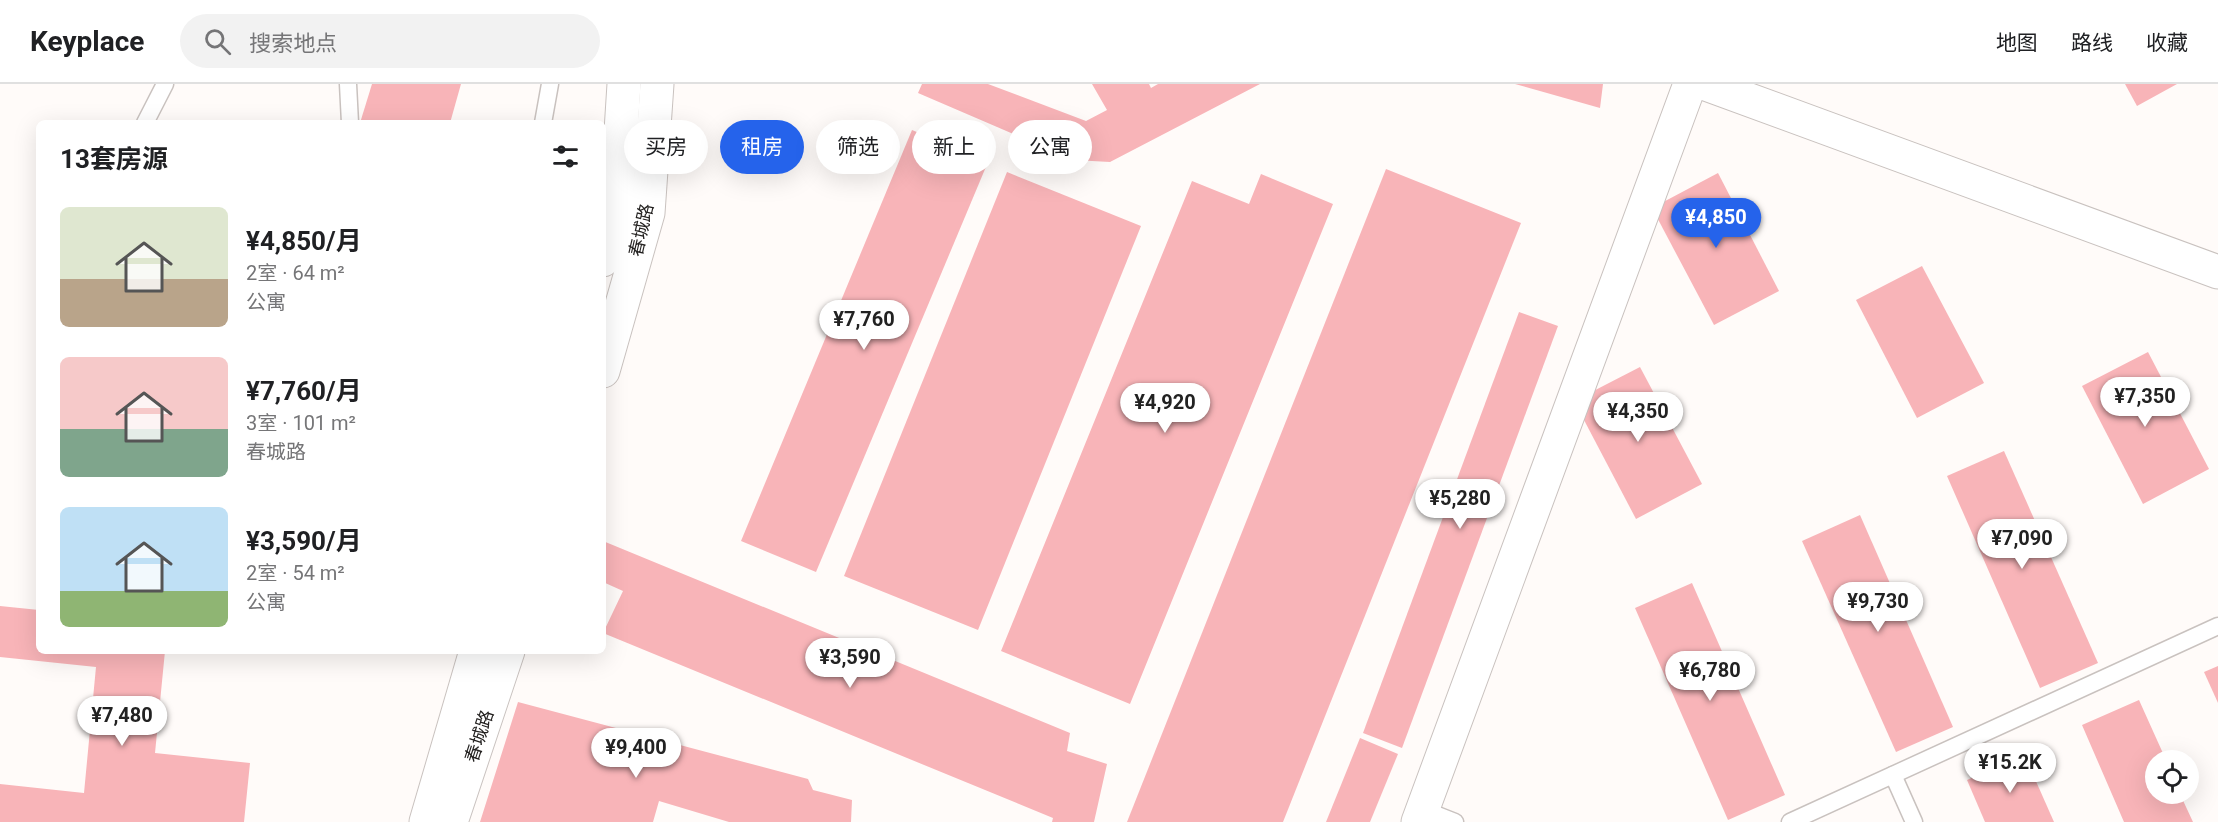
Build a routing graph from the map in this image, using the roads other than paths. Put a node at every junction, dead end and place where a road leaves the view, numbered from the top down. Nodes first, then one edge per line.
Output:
1 (165, 84) edge
2 (348, 84) edge
3 (550, 84) edge
4 (624, 84) edge
5 (657, 84) edge
6 (1690, 84) edge
7 (1706, 84) edge
8 (146, 120) edge
9 (351, 120) edge
10 (544, 120) edge
11 (606, 248) edge
12 (2218, 272) edge
13 (606, 360) edge
14 (2218, 626) edge
15 (475, 654) edge
16 (507, 654) edge
17 (1893, 775) junction
18 (1420, 816) edge
19 (426, 822) edge
20 (451, 822) edge
21 (1455, 822) edge
22 (1790, 822) edge
23 (1914, 822) edge

1 - 8 lane
2 - 9 lane
3 - 10 lane
4 - 11 street, 春城路
5 - 13 street, 春城路
6 - 18 street
7 - 12 street
14 - 17 lane
15 - 19 street, 春城路
16 - 20 street, 春城路
17 - 22 lane
17 - 23 lane
18 - 21 lane

